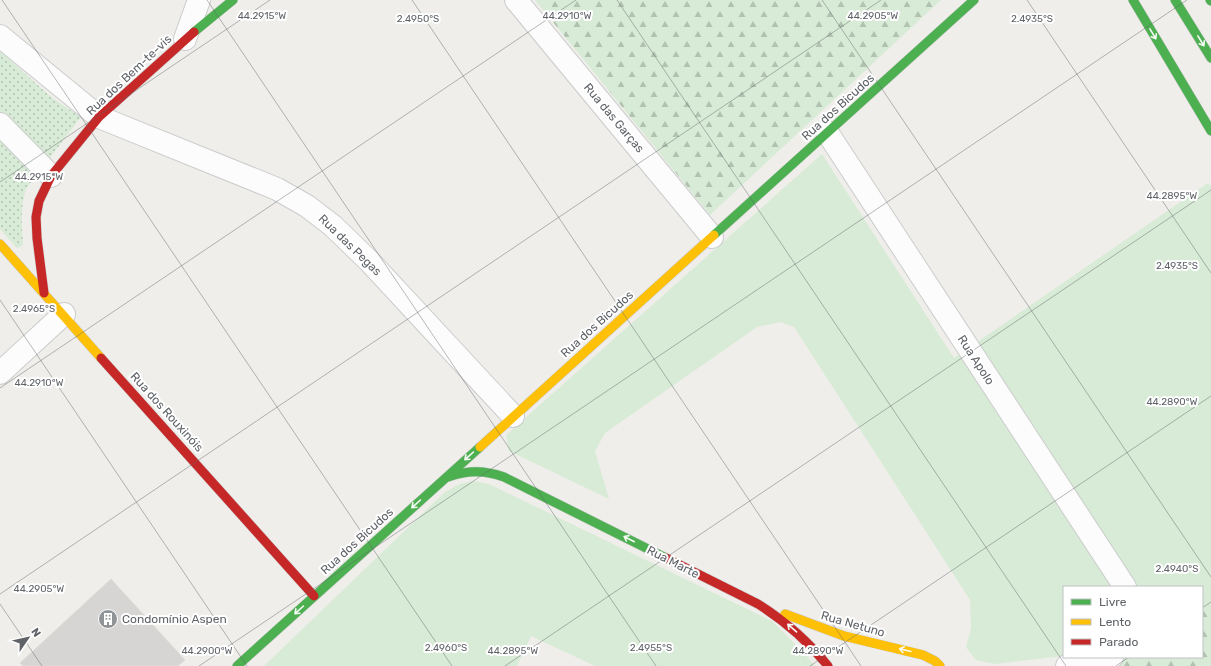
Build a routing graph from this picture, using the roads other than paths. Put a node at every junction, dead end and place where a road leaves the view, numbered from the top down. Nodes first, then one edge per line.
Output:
1 (199, 0) edge
2 (233, 0) edge
3 (516, 0) edge
4 (974, 0) edge
5 (1133, 0) edge
6 (1175, 0) edge
7 (0, 36) edge
8 (185, 39) junction
9 (1211, 58) edge
10 (99, 117) junction
11 (0, 124) edge
12 (1211, 131) edge
13 (827, 132) junction
14 (51, 176) junction
15 (712, 237) junction
16 (0, 244) edge
17 (44, 293) junction
18 (64, 314) junction
19 (0, 373) edge
20 (513, 416) junction
21 (493, 435) junction
22 (492, 450) dead end
23 (496, 464) dead end
24 (504, 477) junction
25 (445, 478) junction
26 (1124, 586) edge
27 (314, 596) junction
28 (758, 604) junction
29 (1109, 658) edge
30 (237, 666) edge
31 (828, 666) edge
32 (940, 666) edge
33 (1067, 666) edge

1 - 8 street
2 - 8 main road, Rua dos Bem-te-vis
3 - 15 street, Rua das Garças
4 - 13 main road, Rua dos Bicudos
5 -> 12 main road
6 -> 9 main road
7 - 10 street, Rua das Pegas
8 - 10 main road, Rua dos Bem-te-vis
10 - 14 main road, Rua dos Bem-te-vis
10 - 20 street, Rua das Pegas
11 - 14 street
13 - 15 main road, Rua dos Bicudos
13 - 26 street, Rua Apolo
14 - 17 main road, Rua dos Bem-te-vis
15 - 20 main road, Rua dos Bicudos
16 - 17 main road, Rua dos Rouxinóis
17 - 18 main road, Rua dos Rouxinóis
18 - 19 street
18 - 27 main road, Rua dos Rouxinóis
20 - 21 main road, Rua dos Bicudos
21 - 22 main road
21 -> 25 main road, Rua dos Bicudos
23 - 24 main road
24 - 25 main road, Rua Marte
28 -> 24 main road, Rua Marte
25 -> 27 main road, Rua dos Bicudos
27 -> 30 main road, Rua dos Bicudos
31 -> 28 main road, Rua Marte
32 -> 28 main road, Rua Netuno
29 - 33 street

